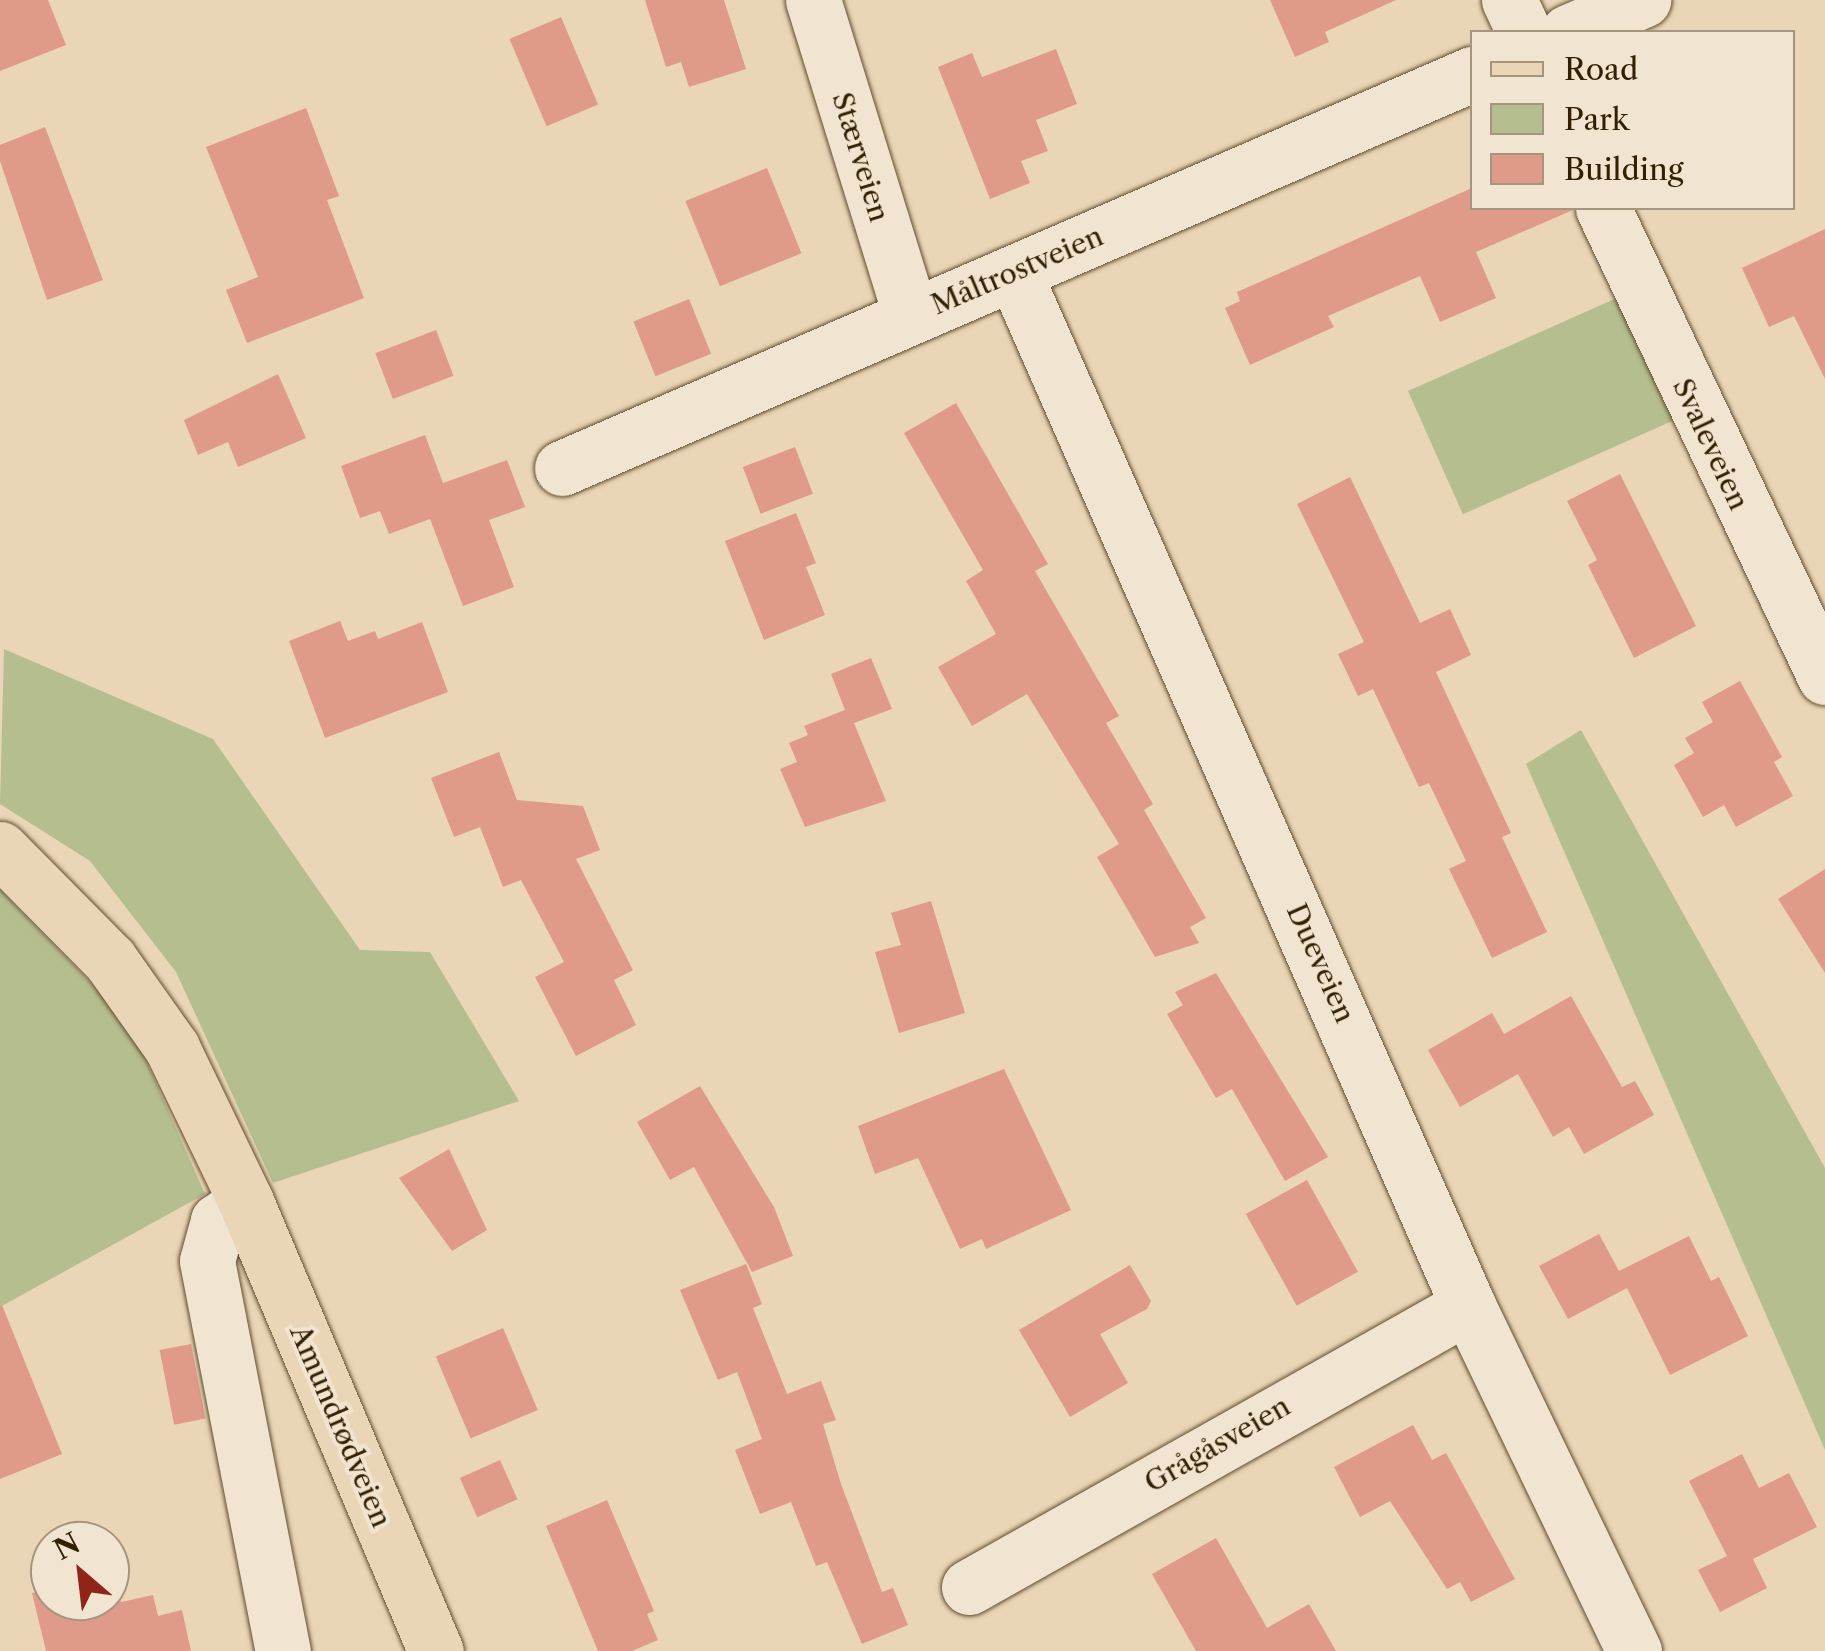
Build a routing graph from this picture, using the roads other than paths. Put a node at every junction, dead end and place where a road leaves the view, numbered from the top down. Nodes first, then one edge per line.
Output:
1 (813, 0) edge
2 (1509, 0) edge
3 (1642, 0) edge
4 (1523, 30) edge
5 (1573, 30) edge
6 (1470, 75) edge
7 (1604, 210) edge
8 (1014, 273) junction
9 (910, 314) junction
10 (562, 468) dead end
11 (1825, 677) edge
12 (0, 849) edge
13 (246, 1202) junction
14 (1468, 1306) junction
15 (969, 1587) dead end
16 (283, 1651) edge
17 (436, 1651) edge
18 (1634, 1651) edge

1 - 9 street, Stærveien
2 - 4 street
3 - 5 street
6 - 8 street, Måltrostveien
7 - 11 street, Svaleveien
8 - 9 street, Måltrostveien
8 - 14 street, Dueveien
9 - 10 street, Måltrostveien
12 - 13 main road, Amundrødveien
13 - 16 street
13 - 17 main road, Amundrødveien
14 - 15 street, Grågåsveien
14 - 18 street, Dueveien

